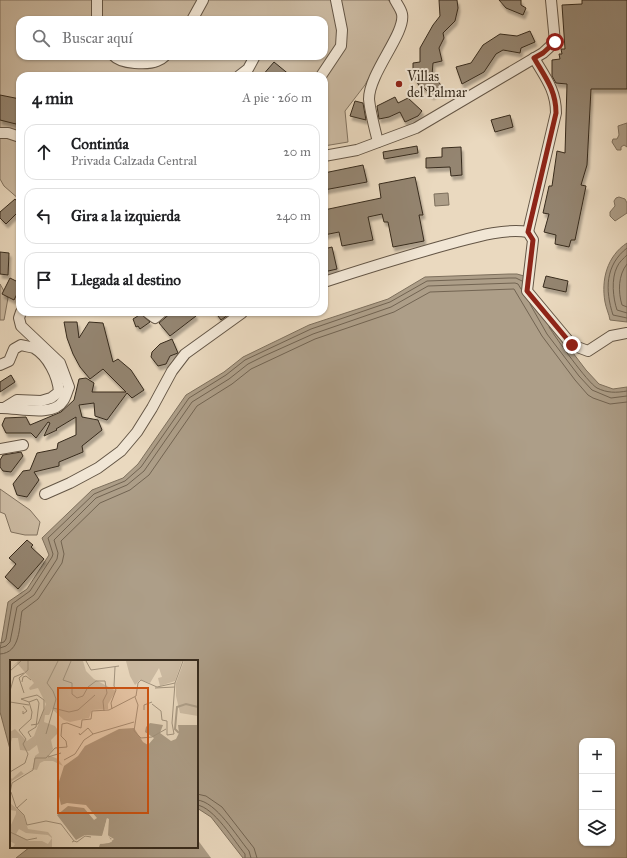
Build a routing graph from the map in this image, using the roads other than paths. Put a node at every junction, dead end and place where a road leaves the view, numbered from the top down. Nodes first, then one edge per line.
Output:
1 (97, 0) edge
2 (203, 0) edge
3 (336, 0) edge
4 (395, 0) edge
5 (551, 0) edge
6 (97, 16) edge
7 (194, 16) edge
8 (534, 58) junction
9 (122, 60) edge
10 (159, 60) edge
11 (253, 60) edge
12 (244, 72) edge
13 (324, 72) edge
14 (0, 132) edge
15 (16, 136) edge
16 (378, 142) junction
17 (328, 155) edge
18 (528, 232) junction
19 (328, 281) edge
20 (20, 316) edge
21 (237, 316) edge
22 (627, 333) edge
23 (0, 365) edge
24 (2, 408) edge
25 (22, 446) dead end
26 (0, 449) edge
27 (45, 494) dead end

1 - 6 street
2 - 7 street
3 - 13 street
4 - 16 street
5 - 8 street
8 - 16 street
8 - 18 street
9 - 10 street
11 - 12 street
14 - 15 street
16 - 17 street
18 - 19 street
18 - 22 street
20 - 24 street
21 - 27 street
23 - 24 street
25 - 26 street

